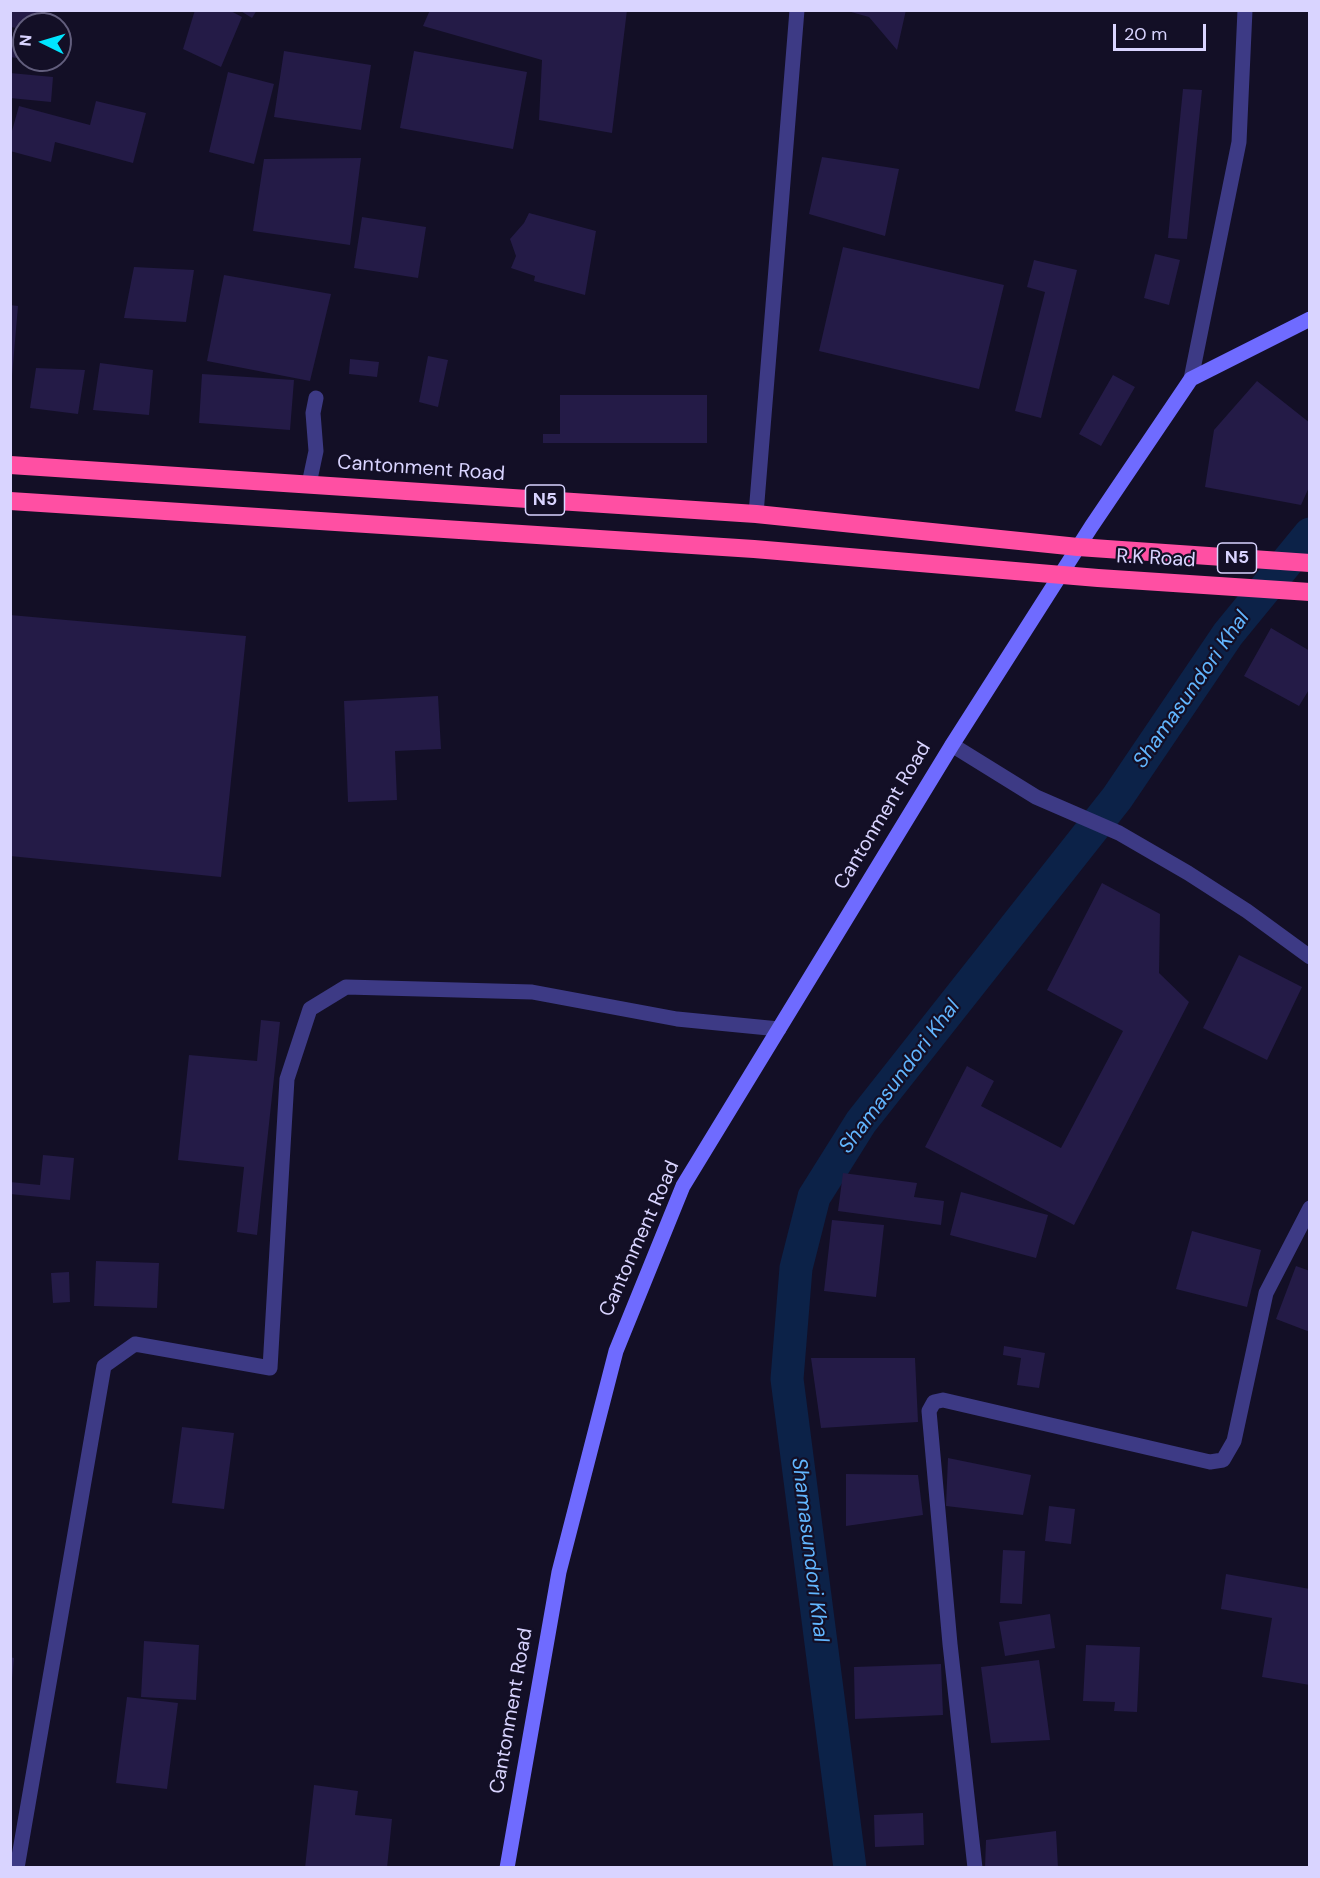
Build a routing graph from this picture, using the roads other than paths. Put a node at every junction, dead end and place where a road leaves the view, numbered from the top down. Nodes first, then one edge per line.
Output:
1 (797, 10) edge
2 (1245, 10) edge
3 (1310, 319) edge
4 (1191, 379) junction
5 (316, 398) dead end
6 (10, 465) edge
7 (309, 484) junction
8 (10, 501) edge
9 (756, 514) junction
10 (1078, 547) junction
11 (1304, 563) edge
12 (1061, 575) junction
13 (1310, 592) edge
14 (952, 745) junction
15 (1310, 957) edge
16 (779, 1029) junction
17 (1310, 1208) edge
18 (17, 1868) edge
19 (507, 1868) edge
20 (975, 1868) edge

1 - 9 street
2 - 4 street
3 - 4 street, Cantonment Road
4 - 10 street, Cantonment Road
5 - 7 street
6 - 7 highway, Cantonment Road / N5
7 - 9 highway, Cantonment Road / N5
8 - 12 highway, N5
9 - 10 highway, Cantonment Road / N5
10 - 11 highway, R.K Road / N5
10 - 12 street, Cantonment Road
12 - 13 highway, R.K Road / N5
12 - 14 street, Cantonment Road
14 - 15 street
14 - 16 street, Cantonment Road
16 - 18 street
16 - 19 street, Cantonment Road
17 - 20 street

